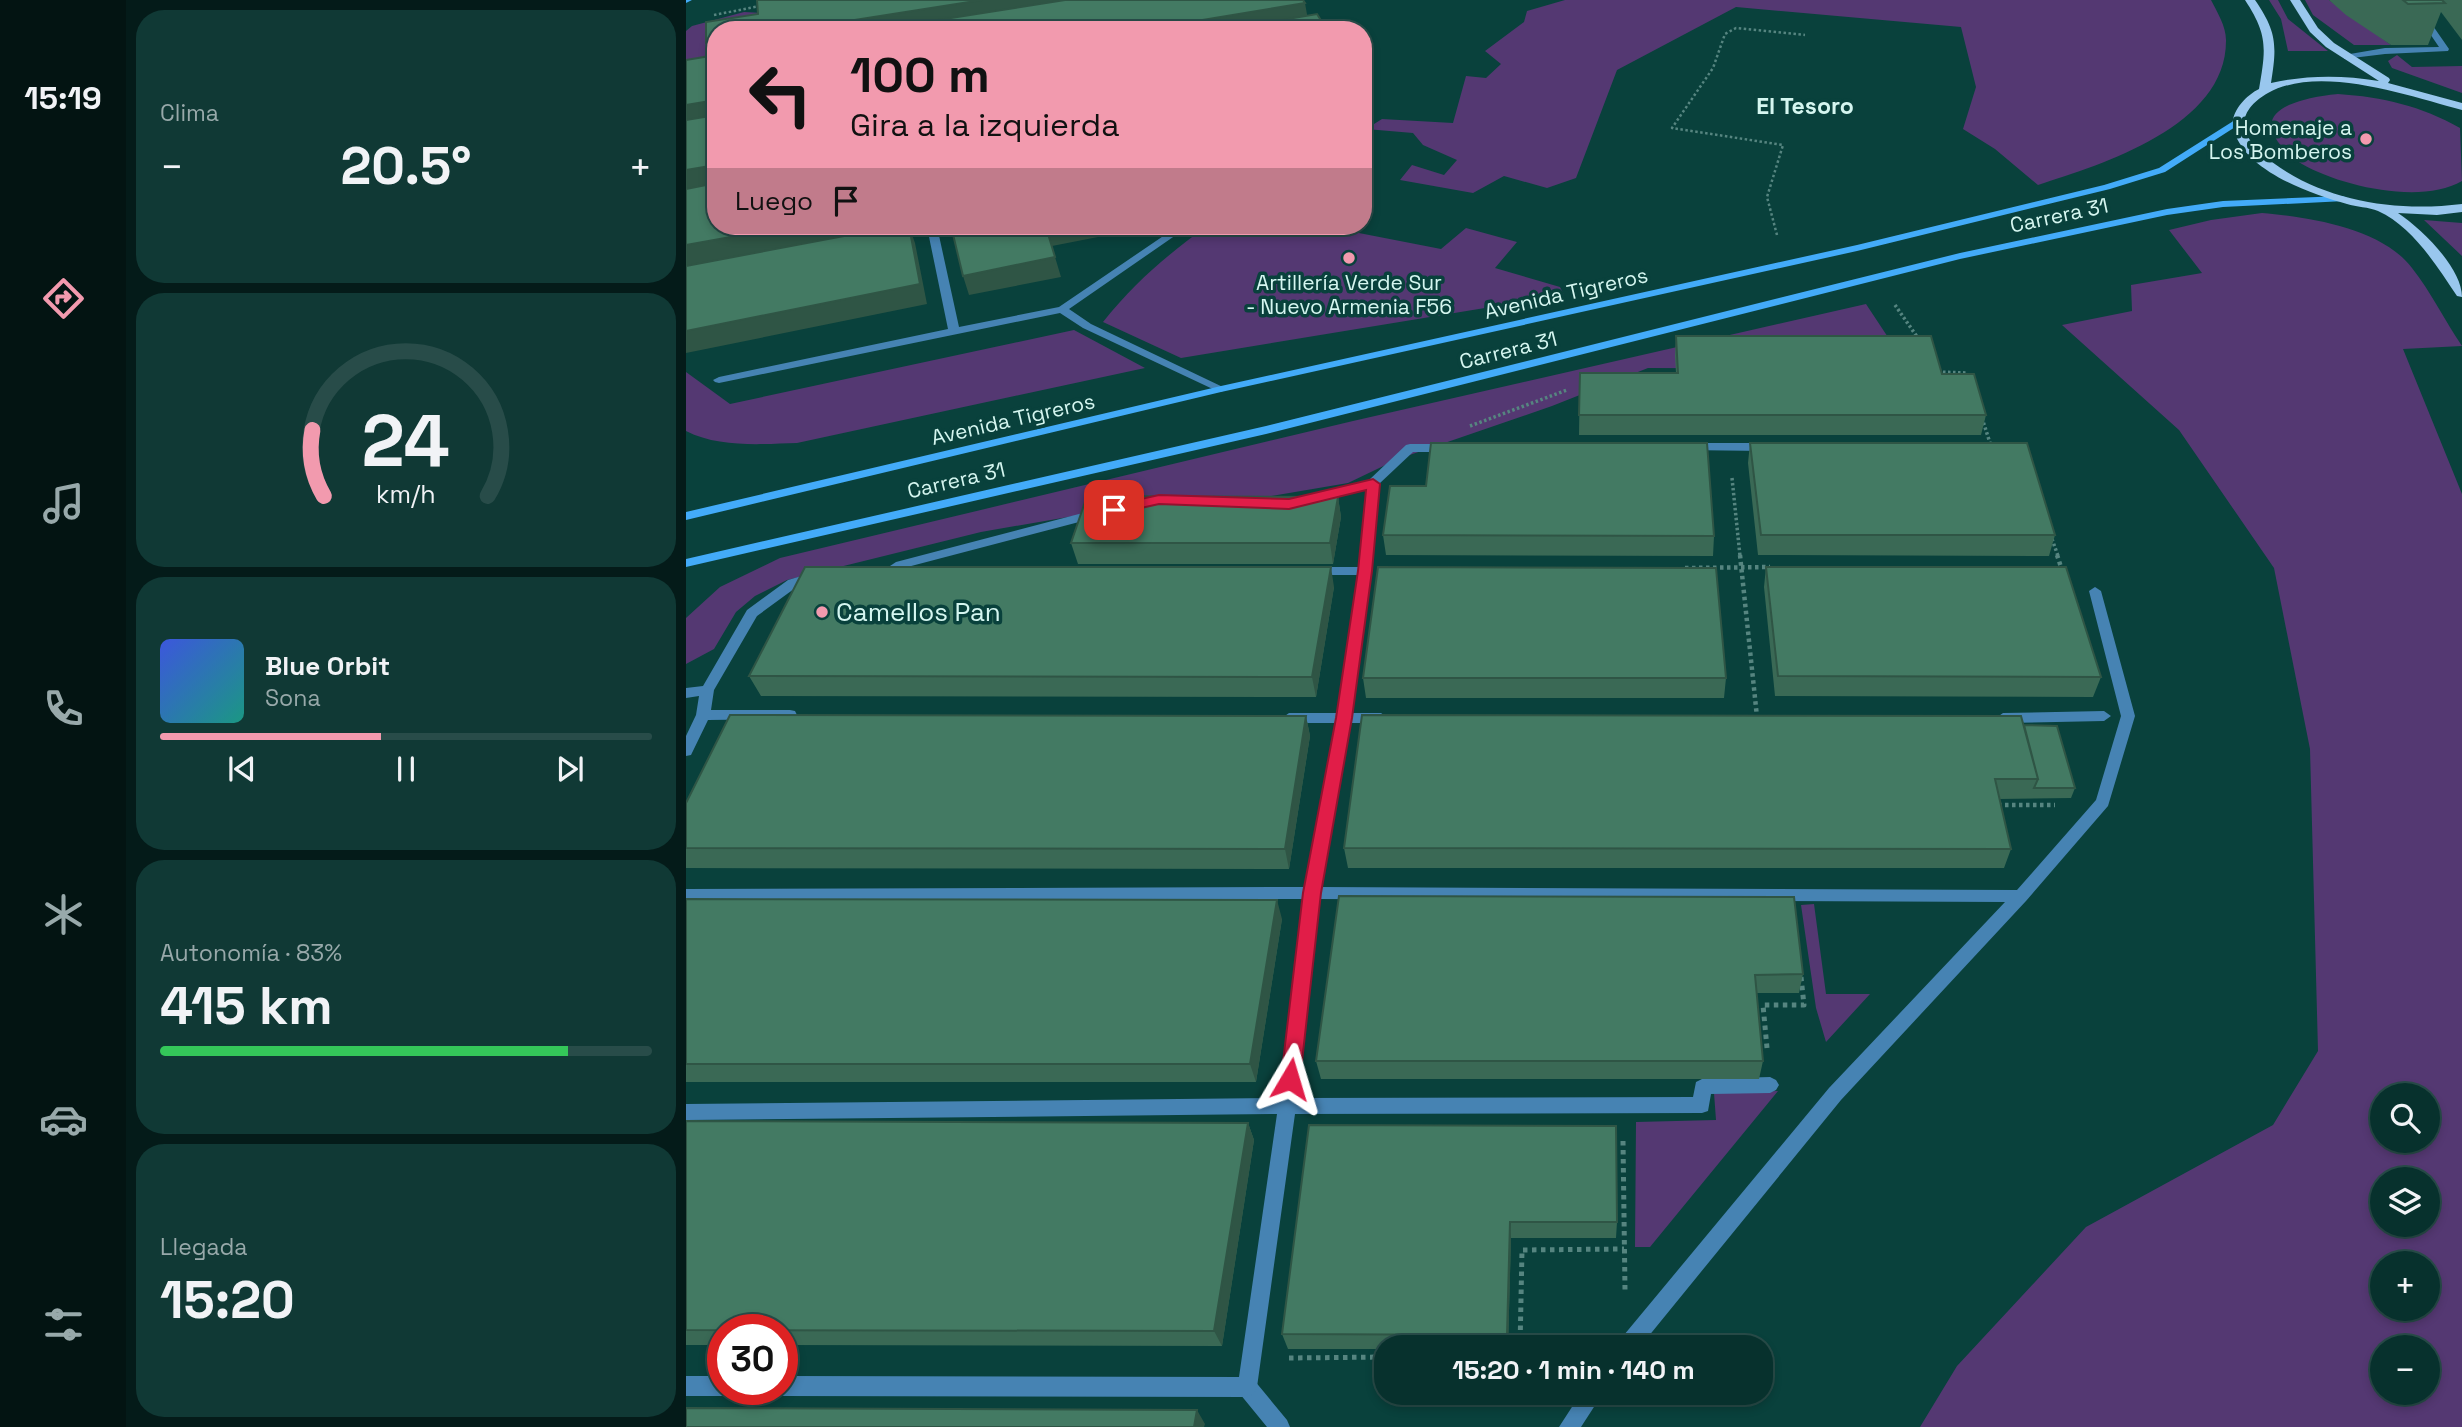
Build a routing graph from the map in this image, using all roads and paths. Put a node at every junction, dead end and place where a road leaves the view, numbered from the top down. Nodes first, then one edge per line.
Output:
1 (2250, 0) edge
2 (2295, 0) edge
3 (2411, 0) edge
4 (761, 5) edge
5 (711, 16) dead end
6 (1805, 35) dead end
7 (2347, 57) junction
8 (2394, 85) junction
9 (2264, 91) junction
10 (2462, 107) edge
11 (2238, 122) junction
12 (2342, 199) junction
13 (2375, 206) junction
14 (2462, 208) edge
15 (896, 235) edge
16 (934, 235) edge
17 (1171, 235) edge
18 (878, 239) edge
19 (1794, 262) junction
20 (1876, 279) junction
21 (2462, 293) edge
22 (1062, 309) junction
23 (954, 330) junction
24 (1925, 349) edge
25 (1936, 363) edge
26 (719, 380) dead end
27 (1971, 385) edge
28 (1579, 386) edge
29 (1221, 389) junction
30 (1979, 410) edge
31 (1675, 447) edge
32 (1728, 447) junction
33 (1784, 447) edge
34 (1410, 448) junction
35 (1463, 448) edge
36 (1992, 448) edge
37 (1373, 484) junction
38 (1289, 504) edge
39 (1108, 511) edge
40 (686, 516) edge
41 (686, 563) edge
42 (950, 567) edge
43 (1741, 567) junction
44 (1783, 567) edge
45 (1672, 568) edge
46 (1298, 571) edge
47 (1365, 571) junction
48 (835, 574) edge
49 (2095, 591) dead end
50 (708, 690) junction
51 (686, 693) edge
52 (704, 715) junction
53 (801, 715) edge
54 (2104, 716) dead end
55 (1274, 718) edge
56 (1344, 718) junction
57 (1399, 718) edge
58 (1757, 718) edge
59 (1985, 718) edge
60 (686, 751) edge
61 (2064, 805) dead end
62 (2001, 817) edge
63 (1312, 893) junction
64 (686, 895) edge
65 (2021, 896) junction
66 (1800, 964) edge
67 (1770, 1085) joint
68 (1623, 1105) junction
69 (1287, 1106) junction
70 (686, 1112) edge
71 (1624, 1249) junction
72 (1625, 1298) dead end
73 (1520, 1335) edge
74 (1637, 1335) edge
75 (1374, 1357) edge
76 (1252, 1358) junction
77 (686, 1386) edge
78 (707, 1386) edge
79 (798, 1386) edge
80 (1247, 1387) junction
81 (1585, 1405) edge
82 (1279, 1427) edge
83 (1569, 1427) edge

1 - 9 main road
2 - 7 main road
3 - 7 street
4 - 5 path
6 - 19 path
7 - 8 main road
8 - 9 main road
8 - 10 main road
9 - 11 main road
11 - 12 main road
11 - 19 main road, Avenida Tigreros
12 - 13 main road
12 - 20 main road, Carrera 31
13 - 14 main road
13 - 21 main road
15 - 18 street
16 - 23 street
17 - 22 street
19 - 29 main road, Avenida Tigreros
20 - 24 path
20 - 41 main road, Carrera 31
22 - 23 street
22 - 29 street
23 - 26 street
25 - 27 path
28 - 34 path
29 - 40 main road, Avenida Tigreros
30 - 36 path
31 - 32 street
32 - 33 street
32 - 43 path
34 - 35 street
34 - 37 street
37 - 38 street
37 - 47 street
39 - 42 street
43 - 44 path
43 - 45 path
43 - 58 path
46 - 47 street
47 - 56 street
48 - 50 street
49 - 65 street
50 - 51 street
50 - 52 street
52 - 53 street
52 - 60 street
54 - 59 street
55 - 56 street
56 - 57 street
56 - 63 street
61 - 62 path
63 - 64 street
63 - 65 street
63 - 69 street
65 - 74 street
66 - 67 path
67 - 68 street
68 - 69 street
68 - 71 path
69 - 70 street
69 - 76 street
71 - 72 path
71 - 73 path
75 - 76 path
76 - 80 street
77 - 78 street
79 - 80 street
80 - 82 street
81 - 83 street

